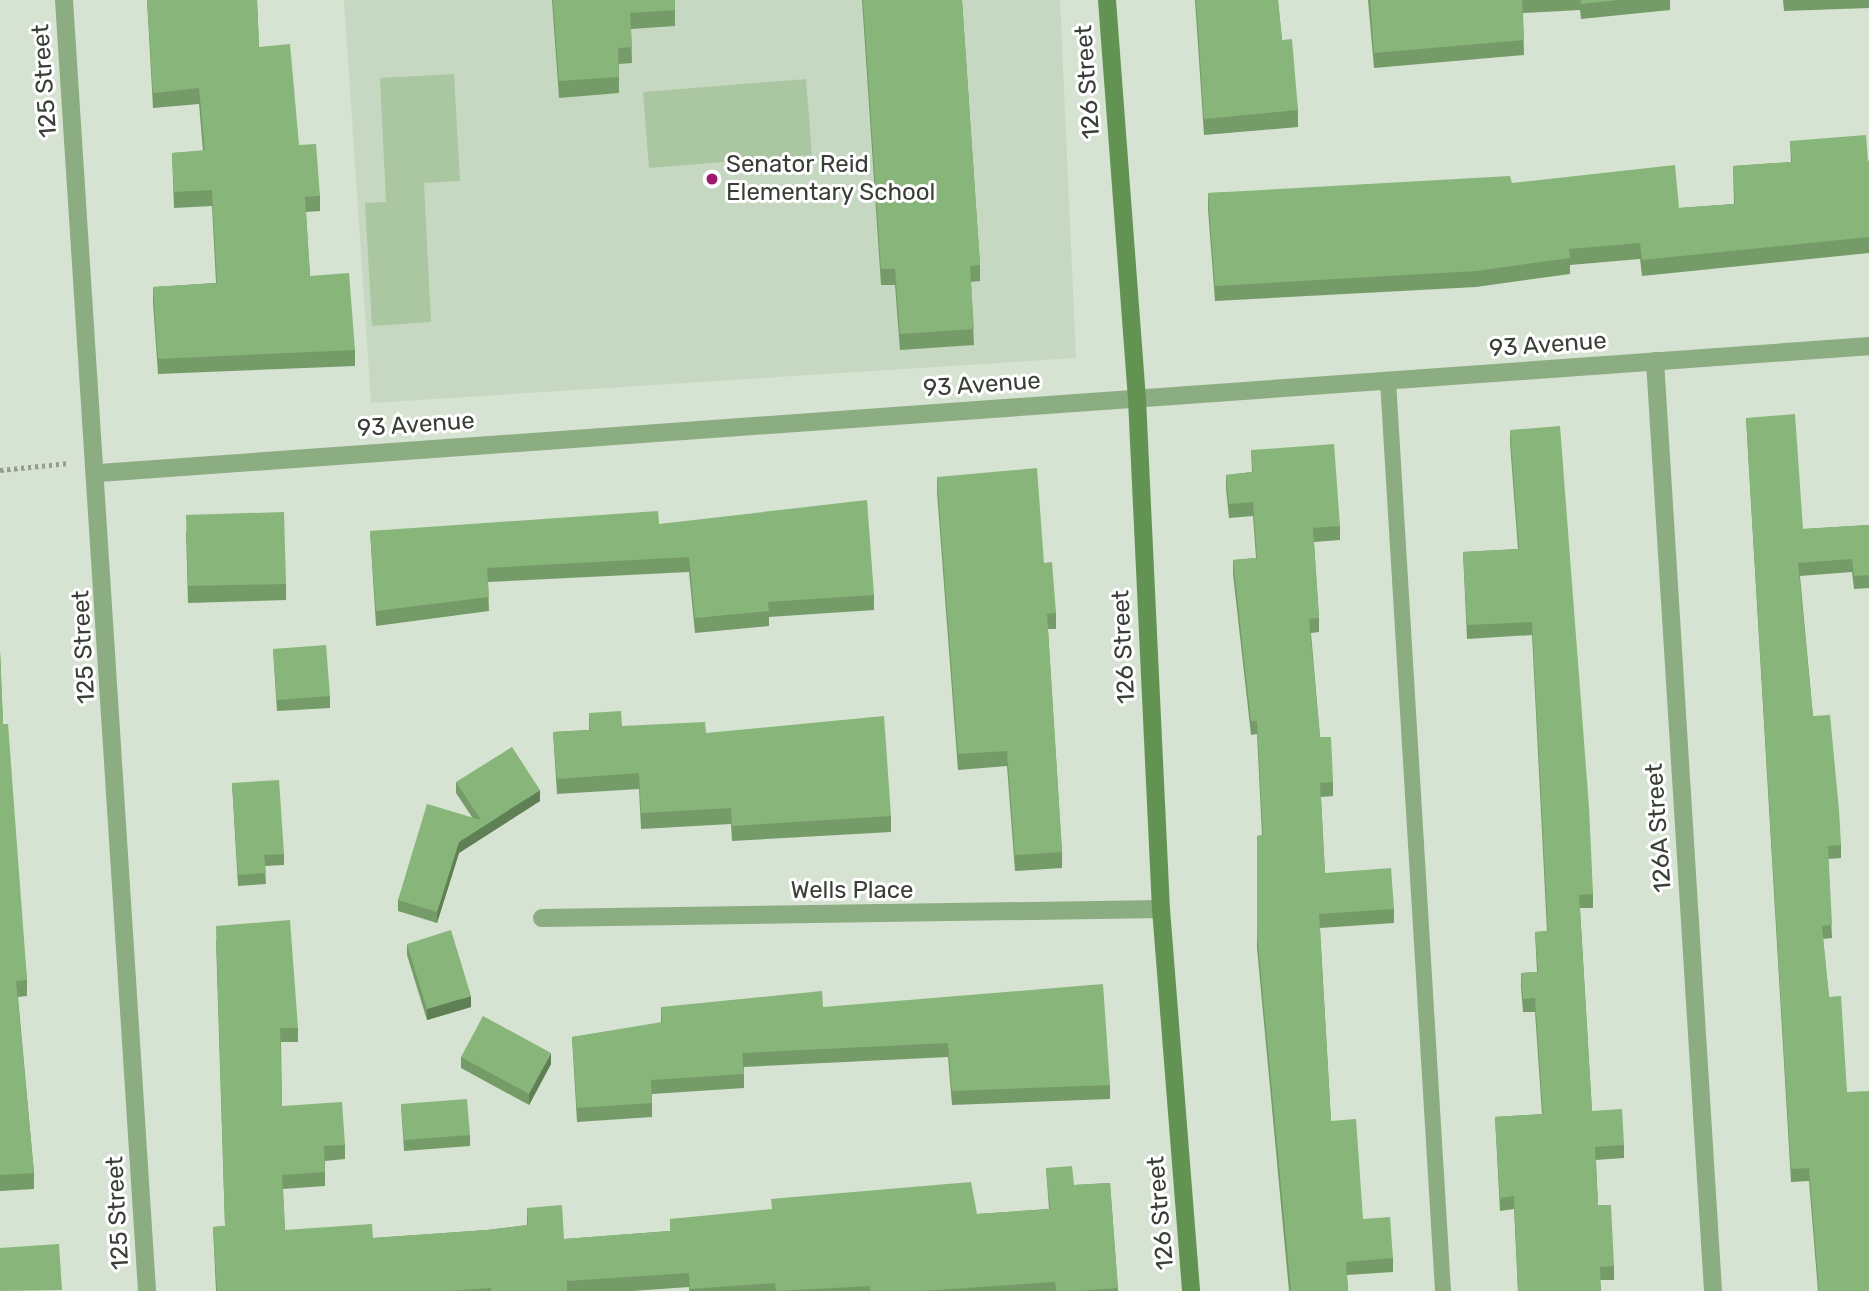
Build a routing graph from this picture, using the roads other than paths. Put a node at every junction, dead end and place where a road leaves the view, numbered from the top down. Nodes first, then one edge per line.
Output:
1 (64, 0) edge
2 (1107, 0) edge
3 (1869, 346) edge
4 (1655, 361) junction
5 (1388, 381) junction
6 (1137, 399) junction
7 (99, 473) junction
8 (1161, 909) junction
9 (542, 918) dead end
10 (147, 1291) edge
11 (1191, 1291) edge
12 (1443, 1291) edge
13 (1713, 1291) edge

1 - 7 street, 125 Street
2 - 6 street, 126 Street
3 - 4 street, 93 Avenue
4 - 5 street, 93 Avenue
4 - 13 street, 126A Street
5 - 6 street, 93 Avenue
5 - 12 lane
6 - 7 street, 93 Avenue
6 - 8 street, 126 Street
7 - 10 street, 125 Street
8 - 9 street, Wells Place
8 - 11 street, 126 Street

